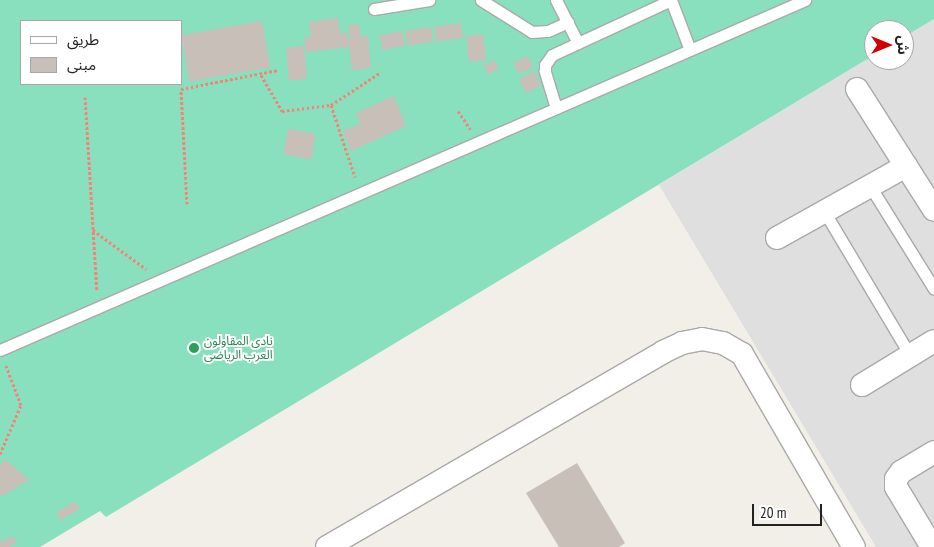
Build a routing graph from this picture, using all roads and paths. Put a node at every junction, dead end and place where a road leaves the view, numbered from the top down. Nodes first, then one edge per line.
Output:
1 (429, 0) edge
2 (481, 0) edge
3 (556, 0) edge
4 (671, 0) edge
5 (804, 0) edge
6 (374, 9) dead end
7 (568, 22) junction
8 (578, 43) junction
9 (690, 50) junction
10 (278, 70) dead end
11 (381, 72) dead end
12 (261, 74) junction
13 (857, 89) dead end
14 (85, 97) dead end
15 (331, 104) junction
16 (556, 108) junction
17 (906, 166) junction
18 (870, 186) junction
19 (361, 193) junction
20 (187, 204) dead end
21 (934, 210) edge
22 (824, 212) junction
23 (94, 230) junction
24 (776, 238) dead end
25 (164, 278) junction
26 (934, 289) edge
27 (98, 307) junction
28 (934, 341) edge
29 (2, 355) edge
30 (910, 356) junction
31 (862, 385) dead end
32 (0, 454) edge
33 (932, 457) edge
34 (326, 547) edge
35 (854, 547) edge
36 (932, 547) edge

1 - 6 lane
2 - 7 lane
3 - 7 lane
4 - 8 lane
4 - 9 lane
5 - 9 lane
7 - 8 lane
8 - 16 lane
9 - 16 lane
10 - 12 path
11 - 15 path
12 - 15 path
12 - 20 path
13 - 17 street
14 - 23 path
15 - 19 path
16 - 19 lane
17 - 18 street
17 - 21 street
18 - 22 street
18 - 26 lane
19 - 25 lane
22 - 24 street
22 - 30 lane
23 - 25 path
23 - 27 path
25 - 27 lane
27 - 29 lane
28 - 30 street
29 - 32 path
30 - 31 street
33 - 36 street
34 - 35 street

